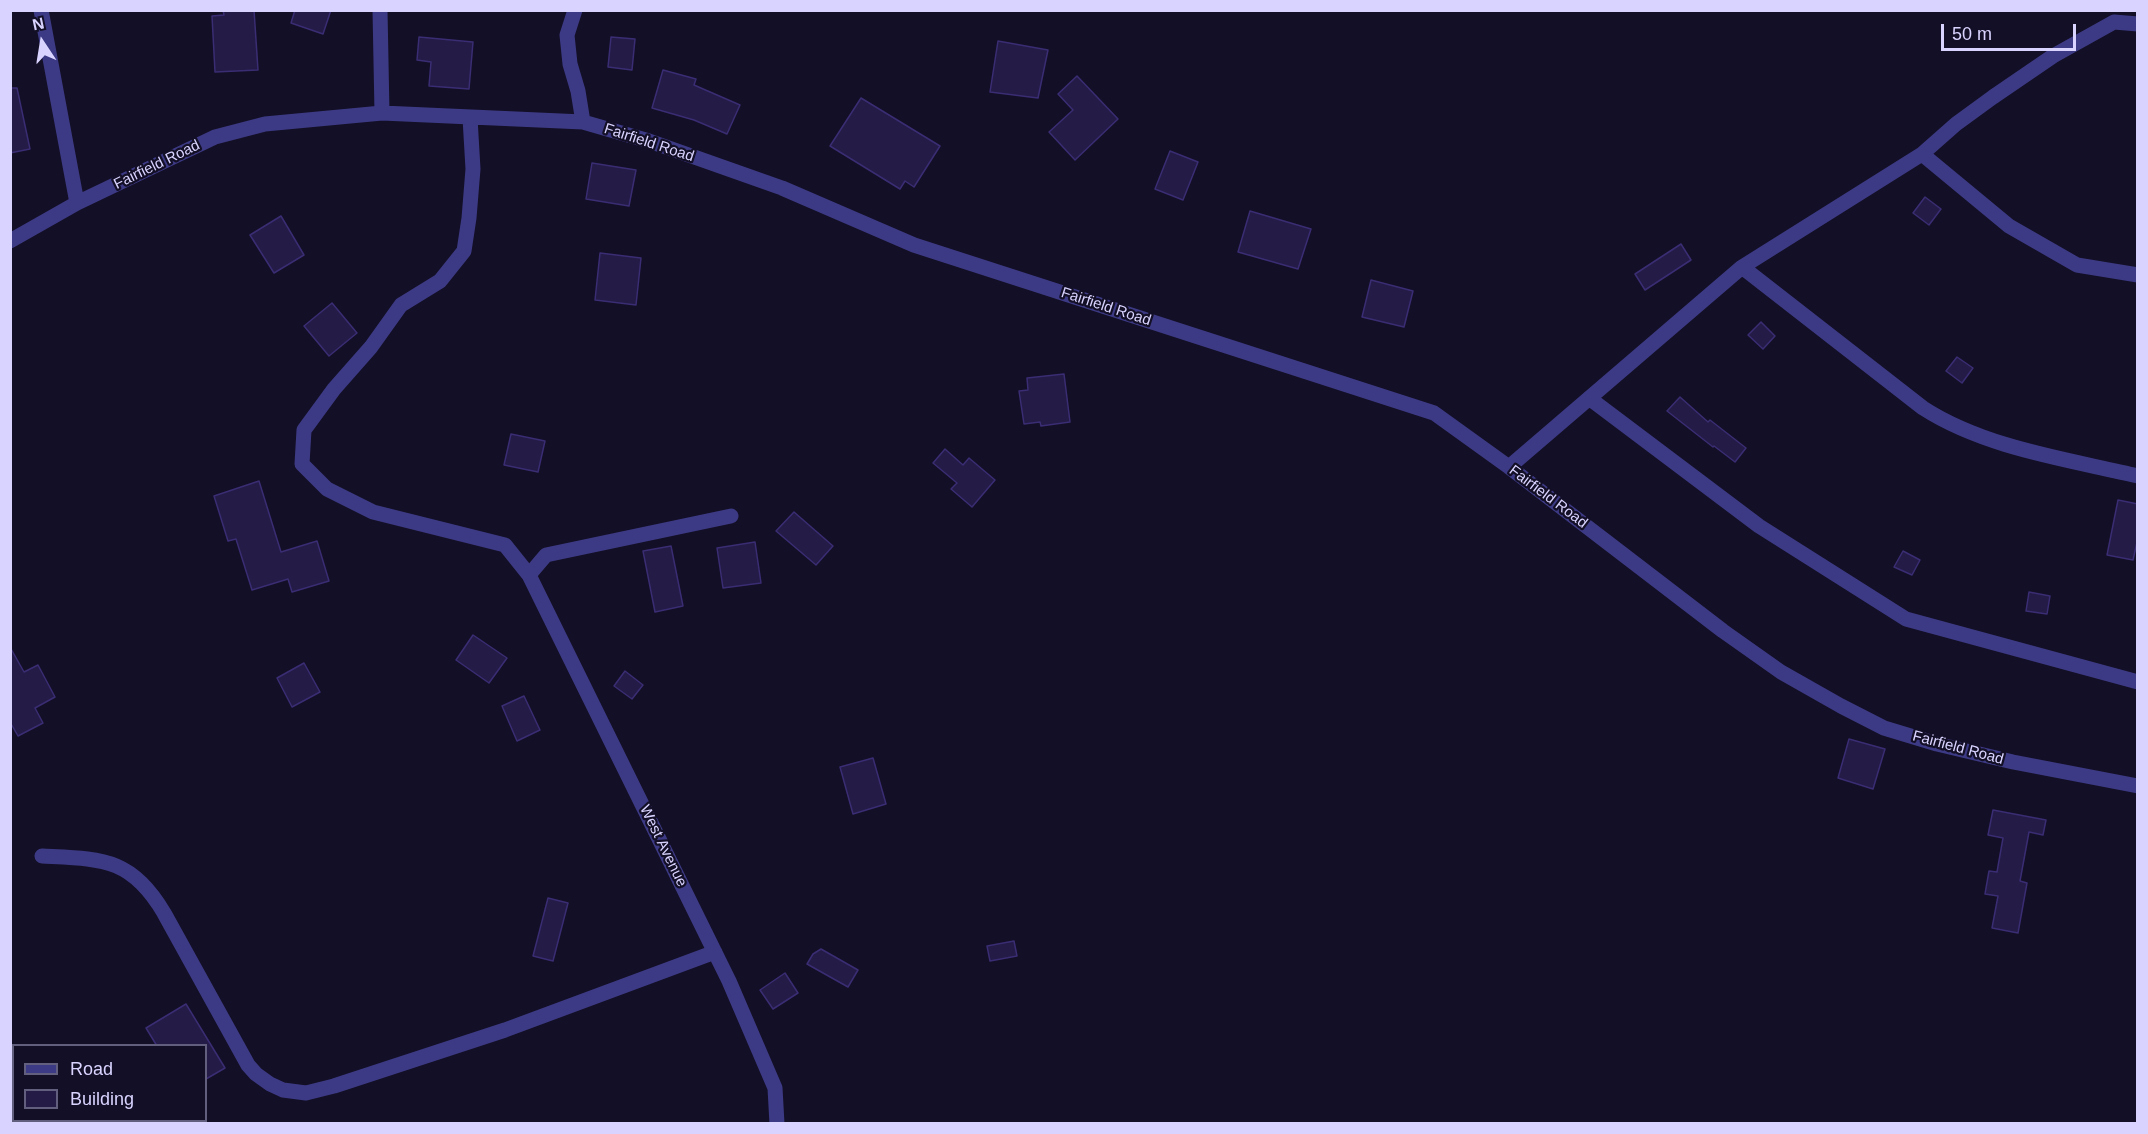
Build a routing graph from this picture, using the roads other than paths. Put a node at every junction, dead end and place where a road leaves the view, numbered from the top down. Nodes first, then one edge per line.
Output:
1 (41, 10) edge
2 (380, 10) edge
3 (575, 10) edge
4 (2138, 24) edge
5 (382, 113) junction
6 (470, 118) junction
7 (583, 122) junction
8 (1922, 154) junction
9 (77, 203) junction
10 (10, 241) edge
11 (1742, 267) junction
12 (2138, 275) edge
13 (1589, 398) junction
14 (1509, 467) junction
15 (2138, 476) edge
16 (731, 516) dead end
17 (529, 575) junction
18 (2138, 682) edge
19 (2138, 786) edge
20 (42, 856) dead end
21 (716, 952) junction
22 (777, 1124) edge

1 - 9 street
2 - 5 street
3 - 7 street
4 - 8 street
5 - 6 street, Fairfield Road
5 - 9 street, Fairfield Road
6 - 7 street, Fairfield Road
6 - 17 street, West Avenue
7 - 14 street, Fairfield Road
8 - 11 street
8 - 12 street
9 - 10 street, Fairfield Road
11 - 13 street
11 - 15 street
13 - 14 street
13 - 18 street
14 - 19 street, Fairfield Road
16 - 17 street
17 - 21 street, West Avenue
20 - 21 street
21 - 22 street, West Avenue

